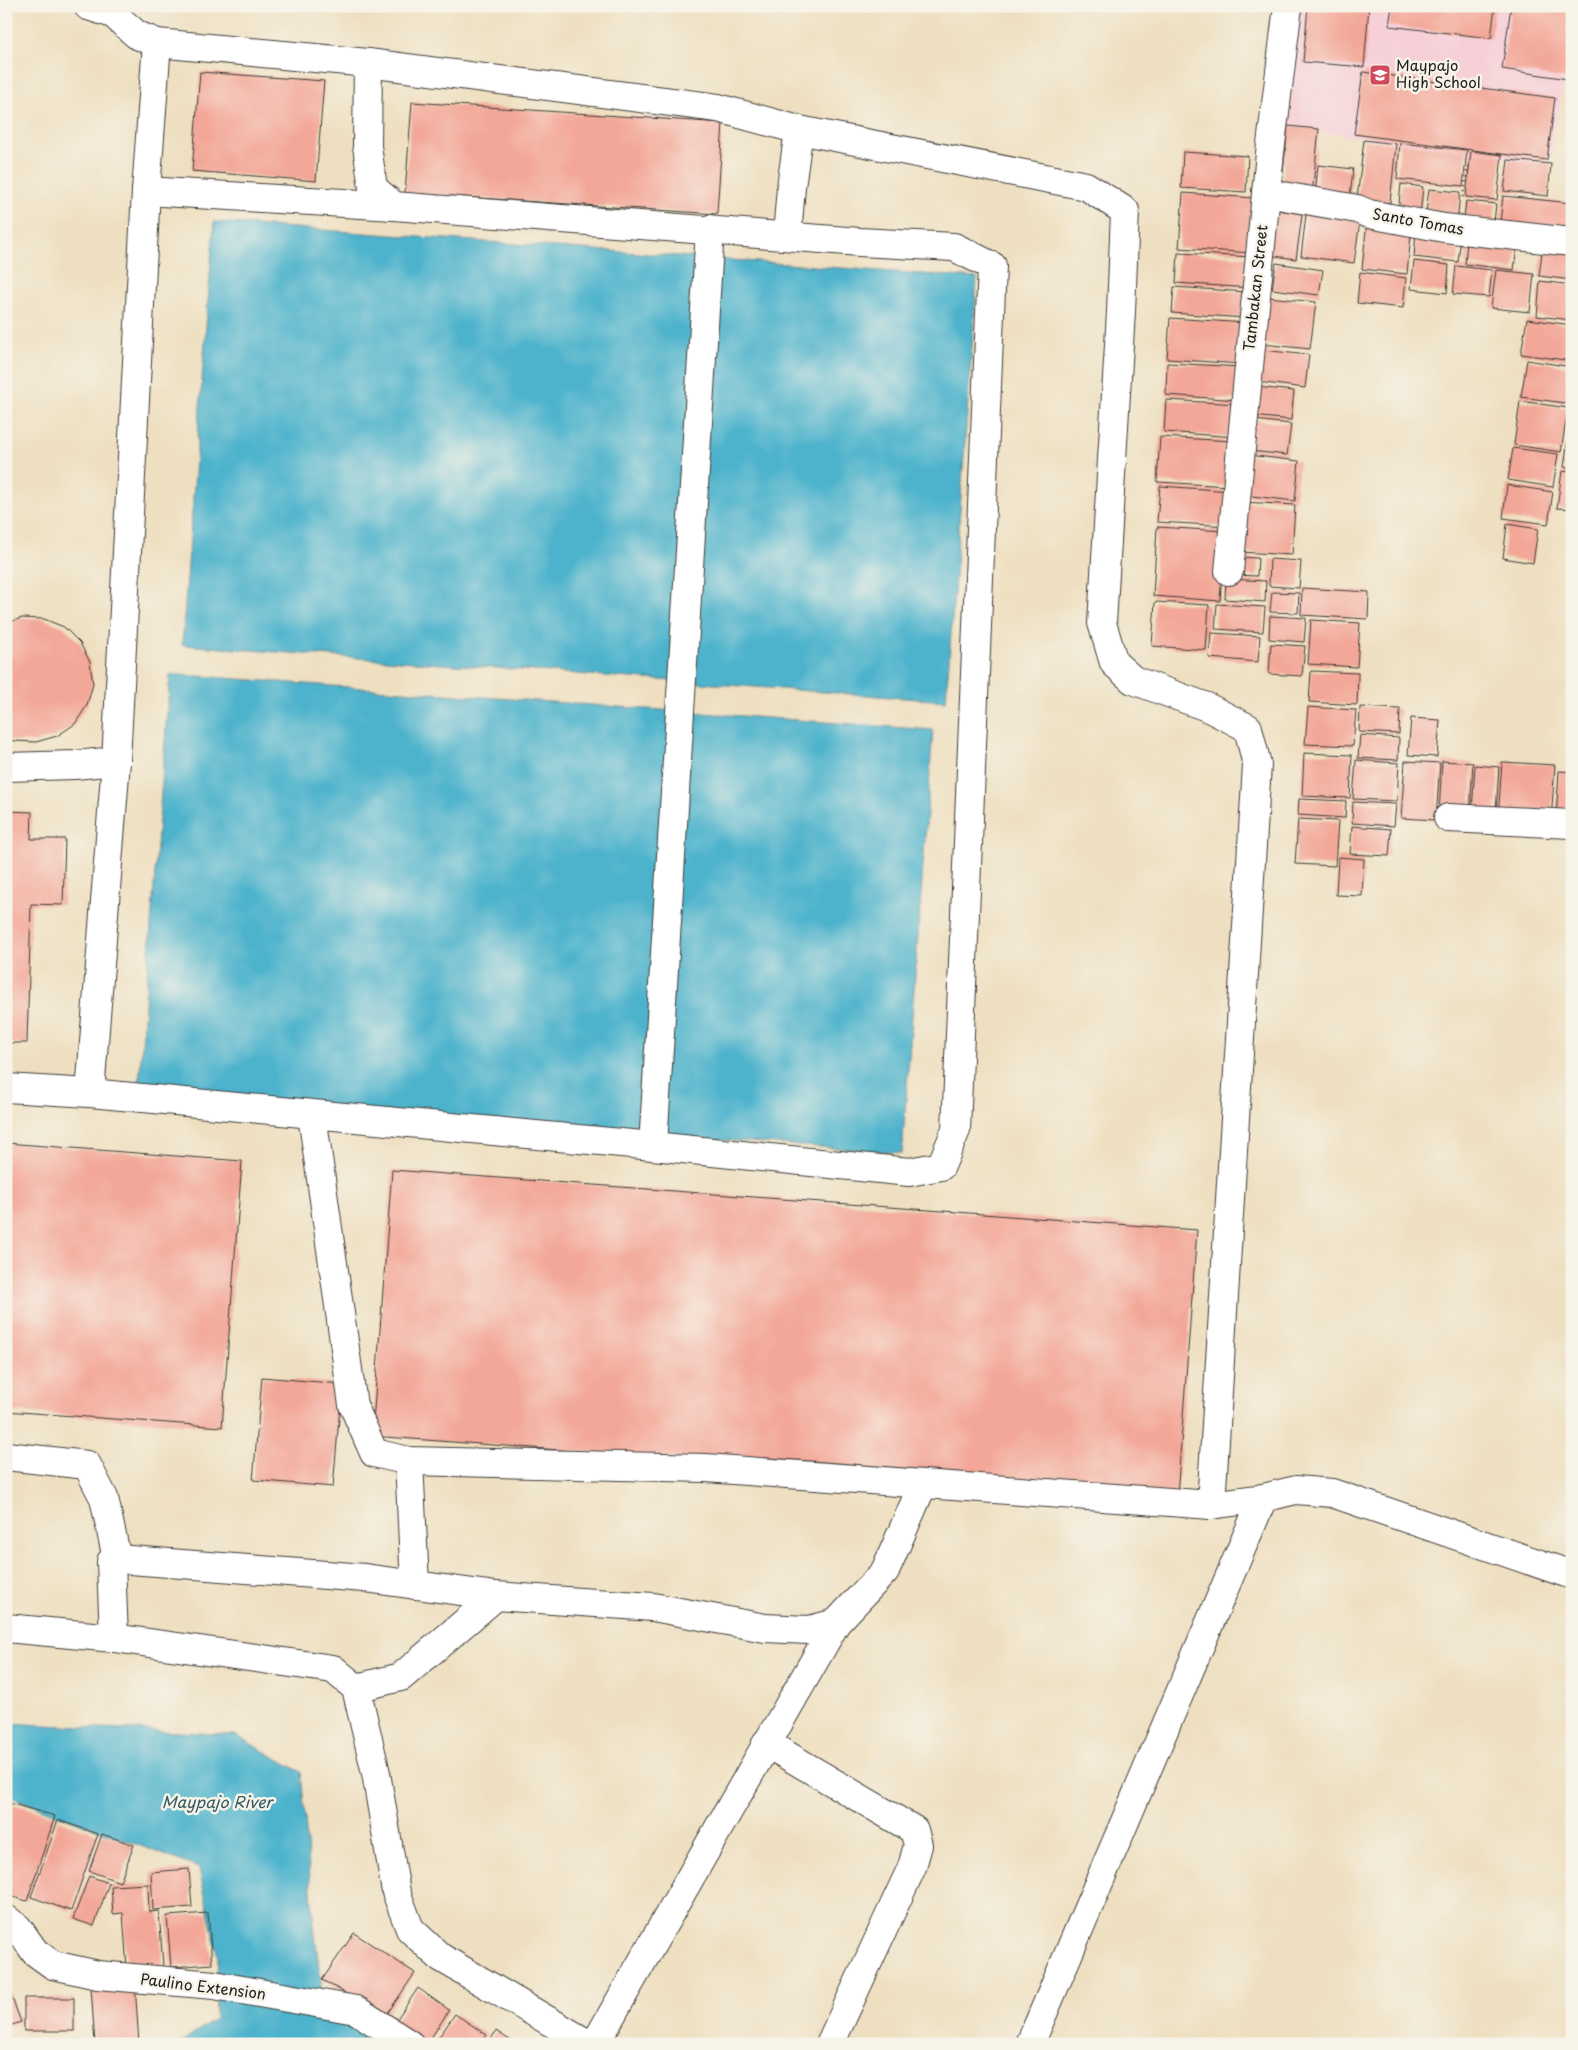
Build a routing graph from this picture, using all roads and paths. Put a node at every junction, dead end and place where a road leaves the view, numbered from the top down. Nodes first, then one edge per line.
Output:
1 (88, 6) edge
2 (1288, 6) edge
3 (158, 42) junction
4 (368, 63) junction
5 (799, 130) junction
6 (146, 191) junction
7 (1266, 193) junction
8 (394, 206) junction
9 (710, 229) junction
10 (787, 236) junction
11 (1572, 242) edge
12 (1229, 571) dead end
13 (116, 761) junction
14 (6, 767) edge
15 (1448, 818) dead end
16 (1572, 824) edge
17 (6, 1088) edge
18 (90, 1093) junction
19 (312, 1115) junction
20 (653, 1146) junction
21 (6, 1456) edge
22 (409, 1461) junction
23 (923, 1484) junction
24 (1264, 1498) junction
25 (1211, 1505) junction
26 (117, 1559) junction
27 (1572, 1575) edge
28 (415, 1585) junction
29 (496, 1596) junction
30 (836, 1623) junction
31 (6, 1628) edge
32 (114, 1638) junction
33 (356, 1688) junction
34 (766, 1742) junction
35 (6, 1919) edge
36 (409, 2044) edge
37 (588, 2044) edge
38 (595, 2044) edge
39 (830, 2044) edge
40 (1030, 2044) edge

1 - 3 street
2 - 7 street, Tambakan Street
3 - 4 street
3 - 6 street
4 - 5 street
4 - 8 street
5 - 10 street
5 - 25 street
6 - 8 street
6 - 13 street
7 - 11 street, Santo Tomas
7 - 12 street, Tambakan Street
8 - 9 street
9 - 10 street
9 - 20 street
10 - 20 street
13 - 14 street
13 - 18 street
15 - 16 street
17 - 18 street
18 - 19 street
19 - 20 street
19 - 22 street
21 - 26 street
22 - 23 street
22 - 28 street
23 - 25 street
23 - 30 street
24 - 25 street
24 - 27 street
24 - 40 street
26 - 28 street
26 - 32 street
28 - 29 street
29 - 30 street
29 - 33 street
30 - 34 street
31 - 32 street
32 - 33 street
33 - 37 street
34 - 38 street
34 - 39 street
35 - 36 street, Paulino Extension

